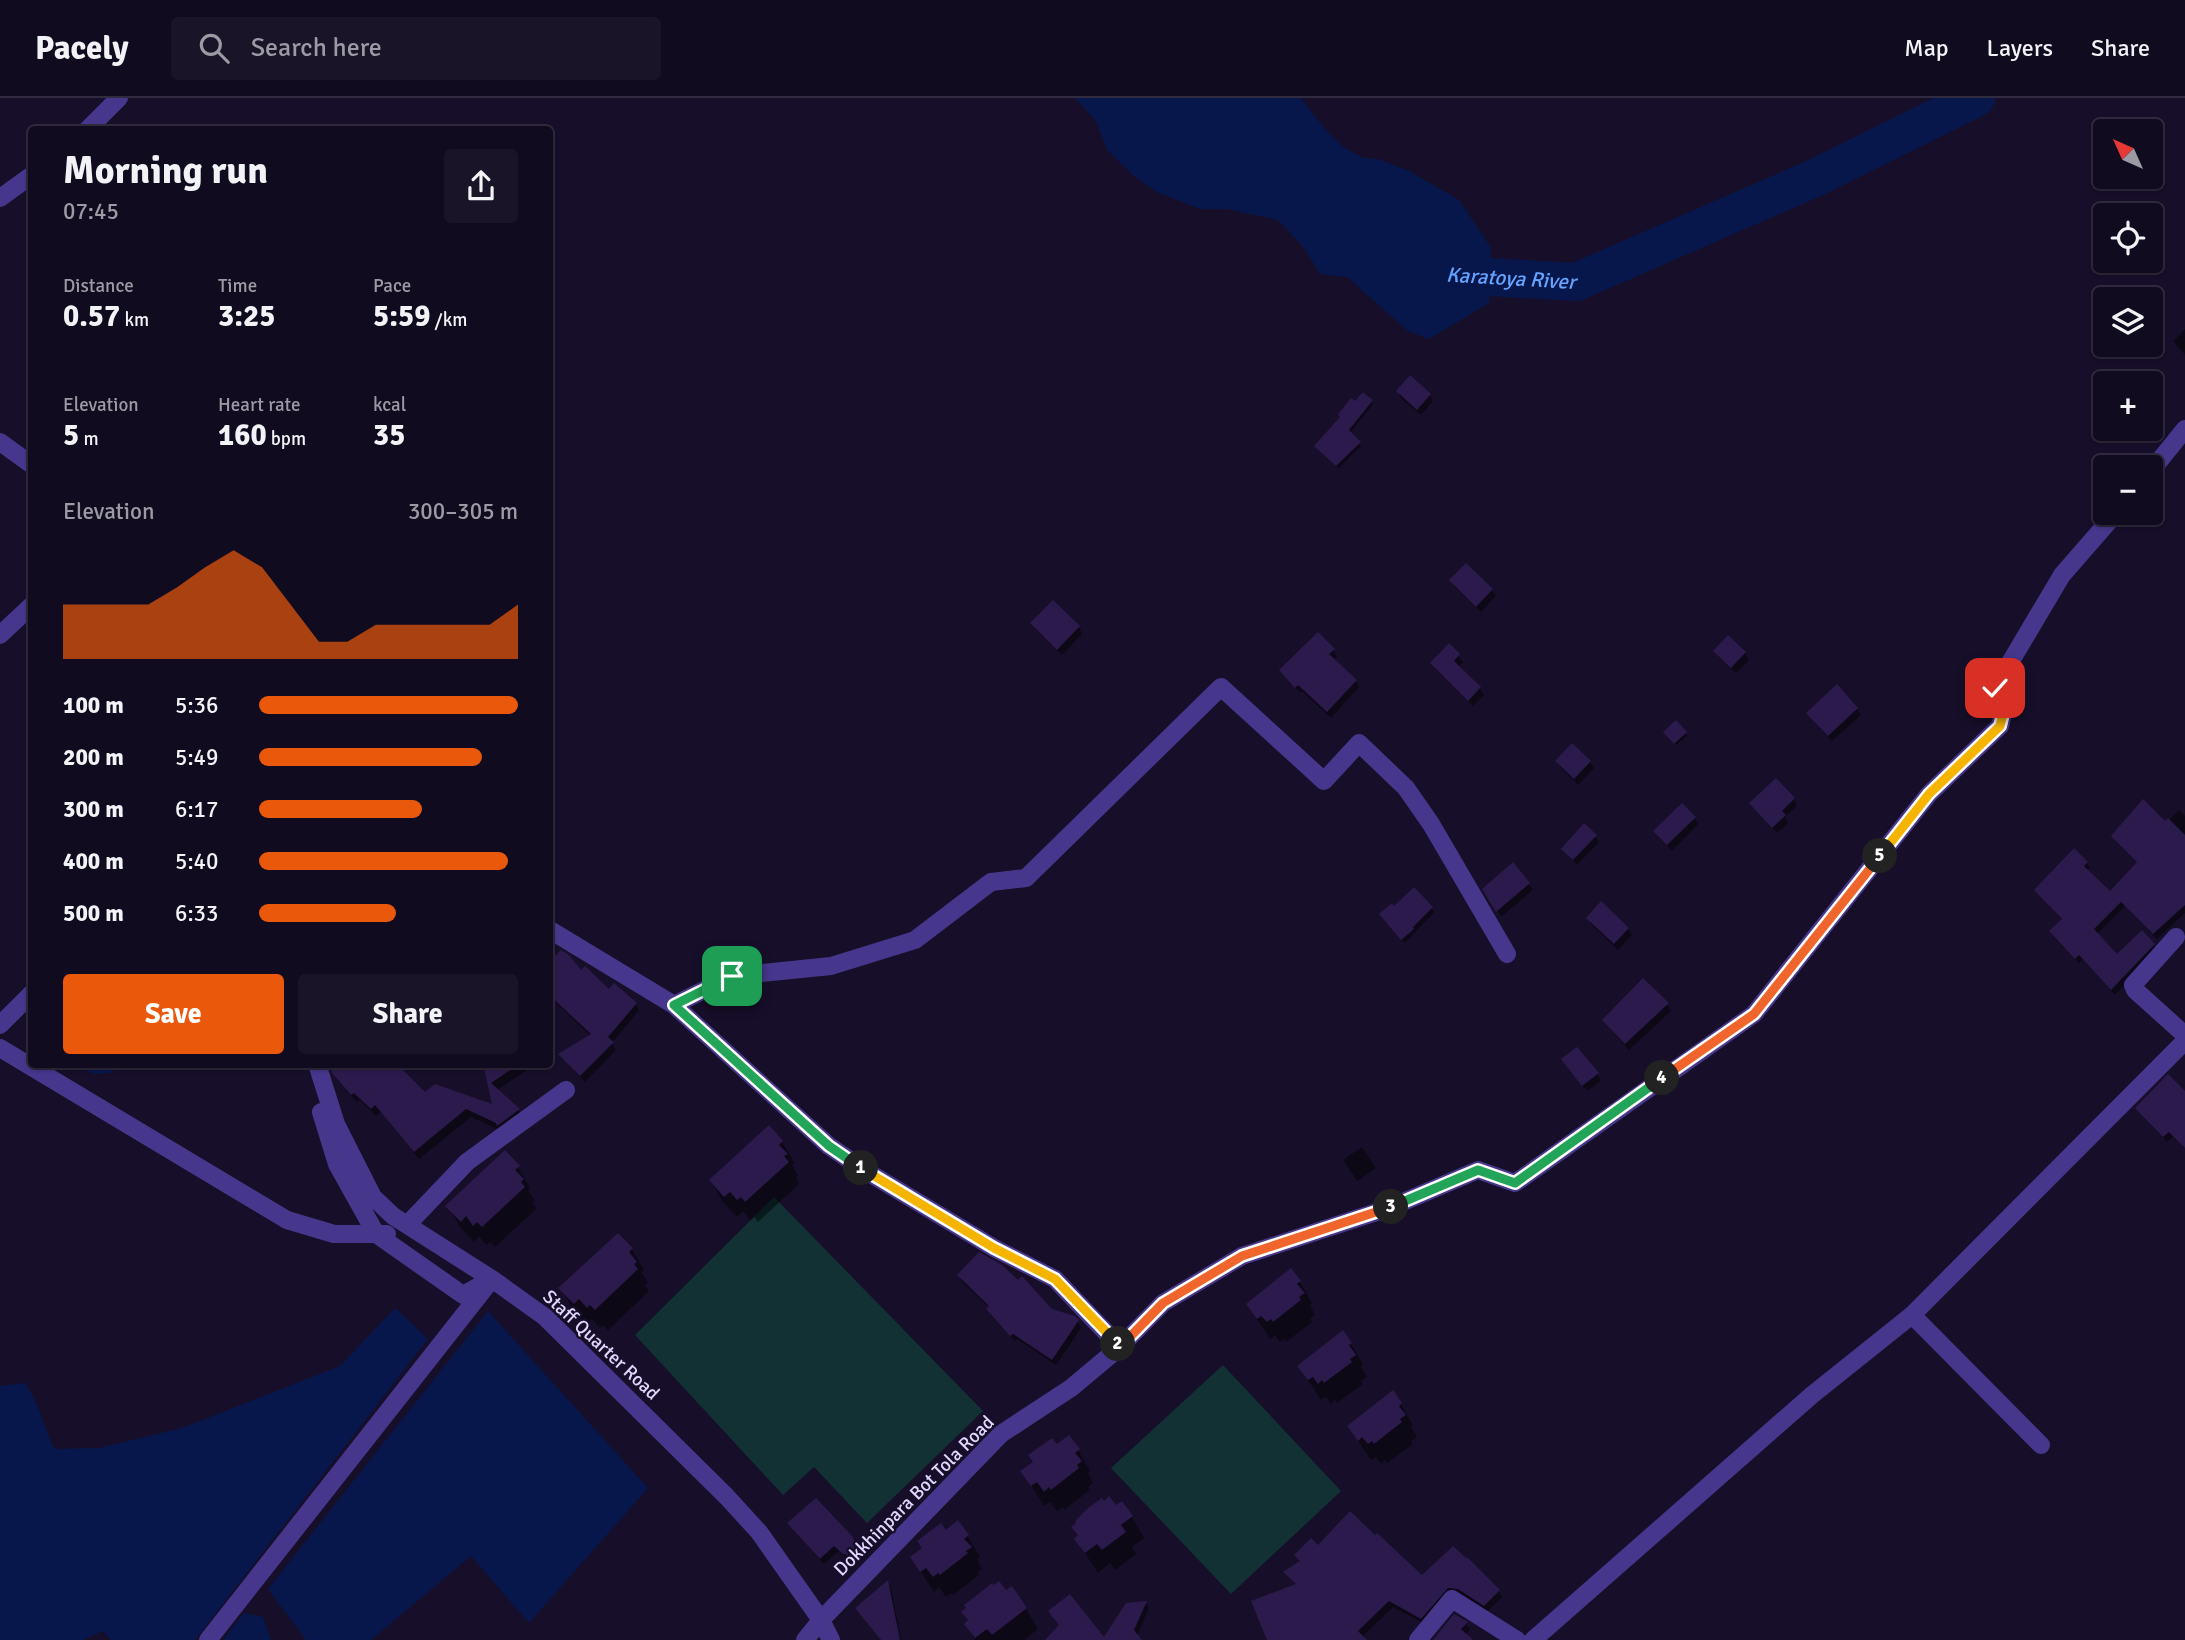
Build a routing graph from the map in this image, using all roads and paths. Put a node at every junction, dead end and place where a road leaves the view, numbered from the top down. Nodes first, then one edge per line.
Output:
1 (119, 98) edge
2 (91, 126) edge
3 (28, 178) edge
4 (0, 198) edge
5 (2185, 429) edge
6 (0, 442) edge
7 (2163, 456) edge
8 (28, 461) edge
9 (2106, 525) edge
10 (28, 609) edge
11 (0, 635) edge
12 (553, 932) edge
13 (2176, 937) dead end
14 (1507, 954) dead end
15 (28, 996) edge
16 (674, 1005) junction
17 (0, 1025) edge
18 (2185, 1035) edge
19 (2185, 1041) edge
20 (0, 1048) edge
21 (28, 1065) edge
22 (33, 1068) edge
23 (307, 1068) edge
24 (318, 1068) edge
25 (566, 1090) dead end
26 (407, 1225) junction
27 (381, 1234) junction
28 (492, 1279) junction
29 (1912, 1315) junction
30 (1120, 1347) junction
31 (2040, 1445) dead end
32 (821, 1620) junction
33 (208, 1640) edge
34 (805, 1640) edge
35 (831, 1640) edge
36 (1418, 1640) edge
37 (1517, 1640) edge
38 (1533, 1640) edge

1 - 2 street
3 - 4 street
5 - 7 street
6 - 8 street
9 - 30 street, Dokkhinpara Bot Tola Road
10 - 11 street
12 - 16 street
13 - 18 street
14 - 16 street
15 - 17 street
16 - 30 street
19 - 29 street
20 - 21 street
22 - 27 street
23 - 27 street
24 - 26 street, Staff Quarter Road
25 - 26 street
26 - 28 street, Staff Quarter Road
27 - 28 street
28 - 32 street, Staff Quarter Road
28 - 33 street
29 - 31 street
29 - 38 street
30 - 32 street, Dokkhinpara Bot Tola Road
32 - 34 street, Dokkhinpara Bot Tola Road
32 - 35 street, Staff Quarter Road
36 - 37 street

